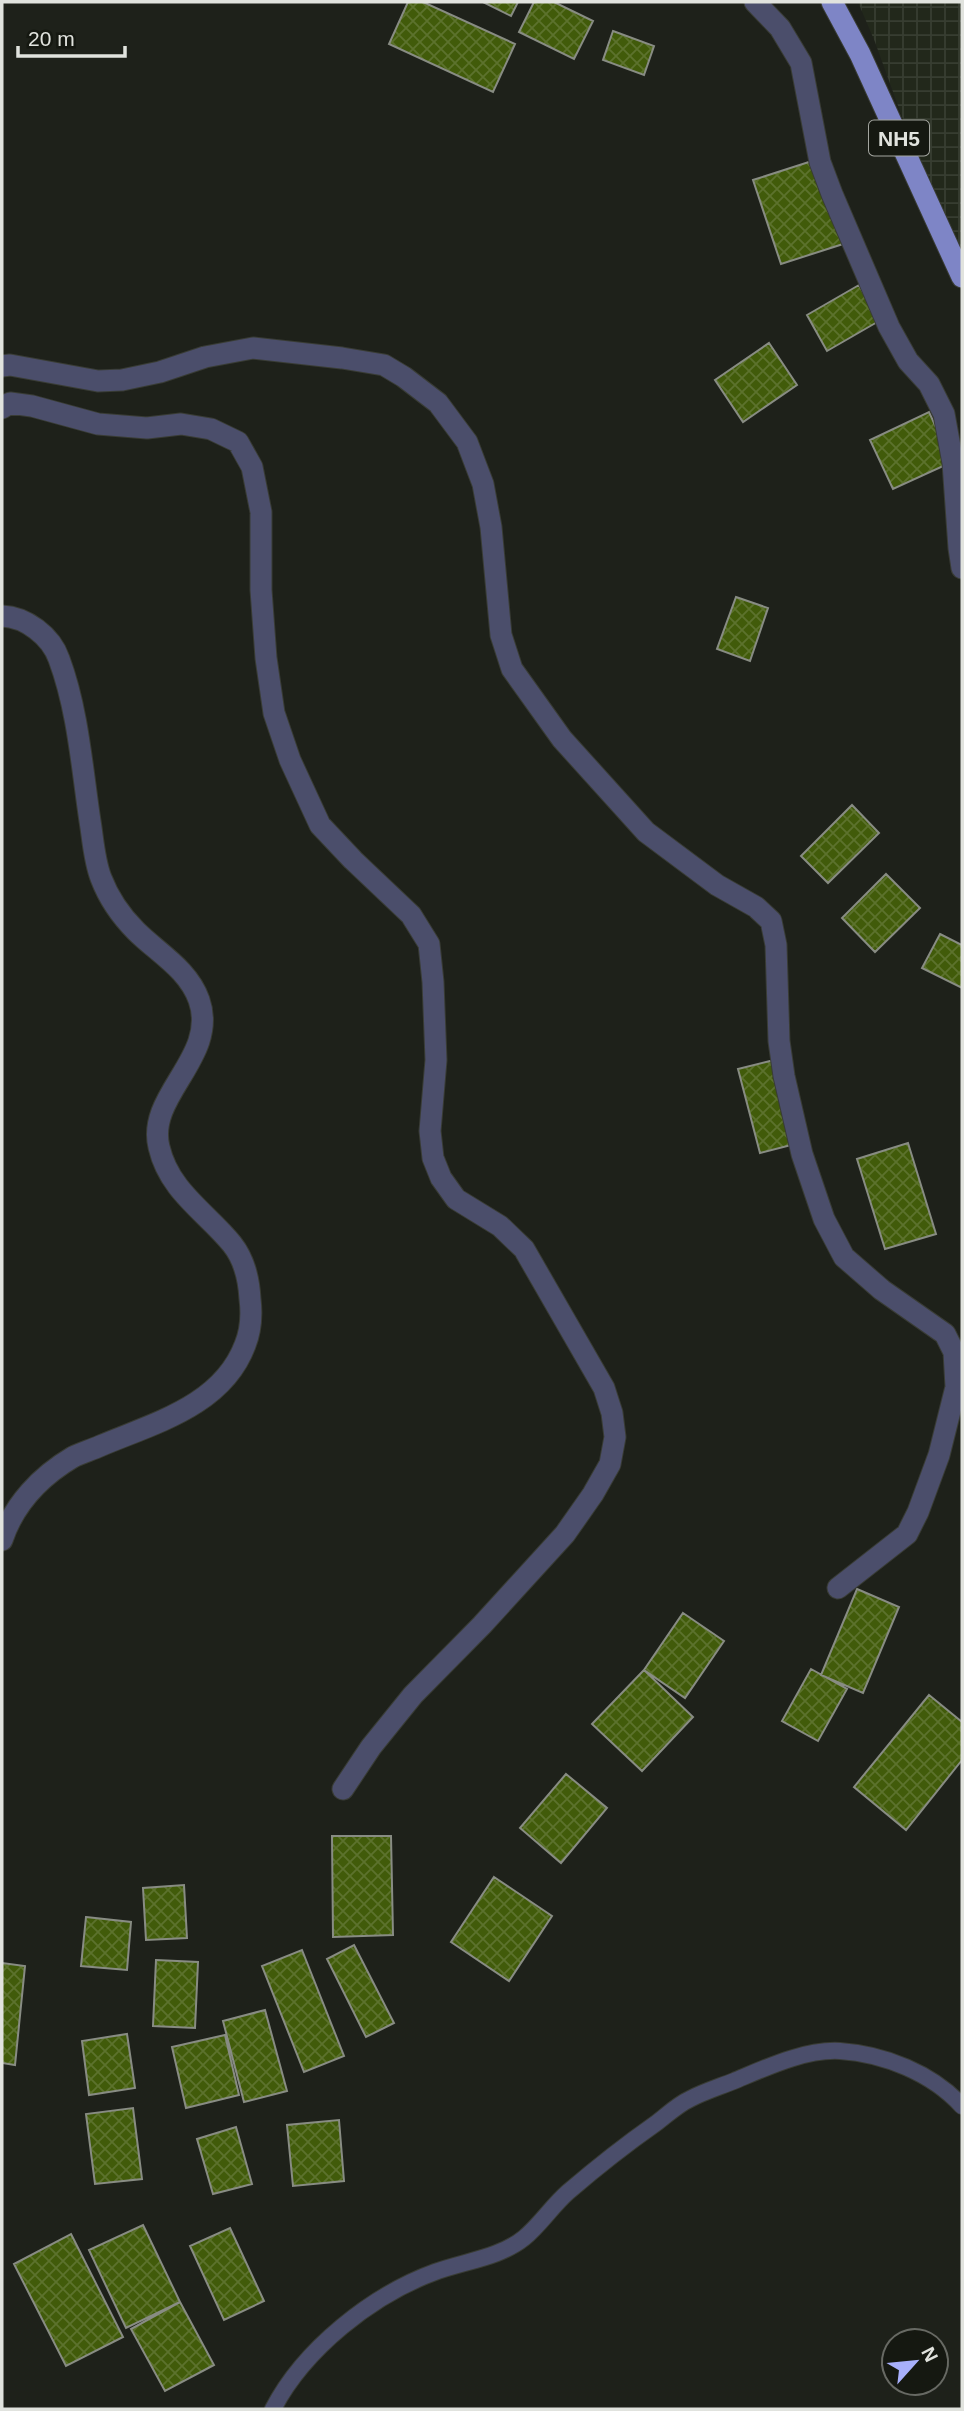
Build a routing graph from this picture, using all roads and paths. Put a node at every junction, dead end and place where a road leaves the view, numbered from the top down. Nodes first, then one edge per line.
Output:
1 (755, 2) edge
2 (832, 2) edge
3 (962, 276) edge
4 (2, 366) edge
5 (2, 408) edge
6 (962, 568) edge
7 (2, 616) edge
8 (2, 1540) edge
9 (838, 1588) dead end
10 (343, 1789) dead end
11 (962, 2106) edge
12 (273, 2409) edge

1 - 6 street
2 - 3 highway, NH5
4 - 9 street
5 - 10 street
7 - 8 street
11 - 12 lane

